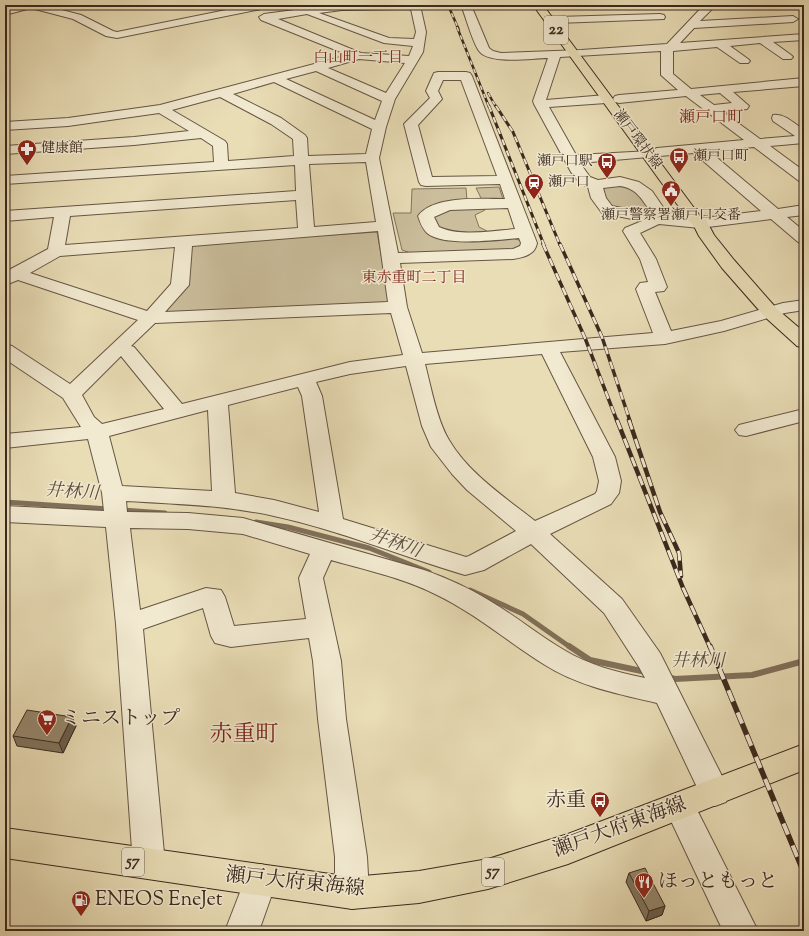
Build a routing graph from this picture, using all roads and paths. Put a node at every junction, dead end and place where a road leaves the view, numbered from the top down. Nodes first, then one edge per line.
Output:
1 (30, 5) edge
2 (233, 5) edge
3 (266, 5) edge
4 (415, 5) edge
5 (466, 5) edge
6 (538, 5) edge
7 (545, 5) edge
8 (716, 5) edge
9 (636, 7) dead end
10 (775, 8) dead end
11 (243, 10) junction
12 (306, 11) junction
13 (5, 12) edge
14 (366, 14) junction
15 (660, 17) junction
16 (265, 18) junction
17 (797, 19) edge
18 (557, 20) junction
19 (338, 22) junction
20 (682, 25) junction
21 (804, 26) edge
22 (804, 37) edge
23 (762, 40) junction
24 (419, 43) junction
25 (719, 44) junction
26 (669, 47) junction
27 (578, 53) junction
28 (555, 54) junction
29 (359, 56) junction
30 (787, 57) dead end
31 (412, 60) junction
32 (744, 61) dead end
33 (317, 67) junction
34 (782, 72) dead end
35 (274, 78) junction
36 (798, 83) edge
37 (729, 86) junction
38 (753, 87) junction
39 (688, 92) junction
40 (222, 93) junction
41 (766, 96) dead end
42 (389, 99) junction
43 (612, 99) junction
44 (540, 104) junction
45 (162, 109) junction
46 (712, 109) junction
47 (778, 118) dead end
48 (379, 127) junction
49 (6, 128) edge
50 (203, 134) junction
51 (804, 136) edge
52 (804, 139) edge
53 (759, 144) junction
54 (698, 149) junction
55 (5, 150) edge
56 (653, 153) junction
57 (372, 158) junction
58 (302, 160) junction
59 (571, 160) junction
60 (221, 166) junction
61 (804, 178) edge
62 (5, 180) edge
63 (506, 180) junction
64 (596, 186) junction
65 (303, 195) junction
66 (514, 203) junction
67 (804, 210) edge
68 (63, 212) junction
69 (775, 214) junction
70 (5, 216) edge
71 (655, 219) junction
72 (701, 221) junction
73 (384, 226) junction
74 (306, 232) junction
75 (524, 233) junction
76 (804, 239) edge
77 (184, 241) junction
78 (56, 250) junction
79 (391, 258) junction
80 (10, 277) edge
81 (804, 305) edge
82 (398, 307) junction
83 (777, 310) junction
84 (150, 318) junction
85 (804, 327) edge
86 (665, 338) junction
87 (804, 342) edge
88 (548, 348) junction
89 (117, 349) junction
90 (5, 350) edge
91 (414, 359) junction
92 (305, 379) junction
93 (71, 394) junction
94 (218, 402) junction
95 (178, 412) junction
96 (800, 421) edge
97 (746, 430) dead end
98 (97, 432) junction
99 (5, 441) edge
100 (113, 492) junction
101 (224, 499) junction
102 (5, 514) edge
103 (117, 518) junction
104 (533, 532) junction
105 (328, 536) junction
106 (129, 624) junction
107 (320, 626) junction
108 (666, 694) junction
109 (804, 757) edge
110 (715, 792) junction
111 (679, 806) junction
112 (5, 843) edge
113 (149, 864) junction
114 (260, 880) junction
115 (352, 893) junction
116 (242, 931) edge
117 (741, 931) edge

1 - 11 street
1 - 13 street
2 - 11 street
3 - 11 street
4 - 14 street
4 - 24 street
5 - 28 street
6 - 27 main road, 瀬戸環状線 / 22
7 - 18 main road, 瀬戸環状線 / 22
8 - 20 street
9 - 15 street
10 - 17 street
11 - 16 street
12 - 14 street
12 - 16 street
12 - 19 street
14 - 19 street
15 - 18 street
15 - 20 street
16 - 29 street
17 - 20 street
17 - 21 street
18 - 27 main road, 瀬戸環状線 / 22
19 - 24 street
20 - 26 street
22 - 23 street
23 - 25 street
23 - 30 street
24 - 31 street
25 - 26 street
25 - 32 street
26 - 27 street
26 - 39 street
27 - 28 street
27 - 43 main road, 瀬戸環状線 / 22
28 - 44 street
29 - 31 street
29 - 33 street
31 - 42 street
33 - 35 street
33 - 42 street
34 - 36 street
35 - 40 street
35 - 48 street
36 - 38 street
37 - 38 street
37 - 39 street
37 - 46 street
38 - 41 street
39 - 43 street
39 - 46 street
40 - 45 street
40 - 58 street
42 - 48 street
43 - 44 street
43 - 56 main road, 瀬戸環状線 / 22
44 - 59 street
45 - 49 street
45 - 50 street
46 - 53 street
47 - 51 street
48 - 57 street
50 - 55 street
50 - 60 street
52 - 53 street
53 - 54 street
53 - 61 street
54 - 56 street
54 - 69 street
56 - 59 street
56 - 72 main road, 瀬戸環状線 / 22
57 - 58 street
57 - 73 street
58 - 60 street
58 - 65 street
59 - 64 street
60 - 62 street
63 - 63 street
63 - 66 street
64 - 71 street
64 - 72 street
65 - 68 street
65 - 74 street
66 - 75 street
66 - 75 street
67 - 69 street
68 - 70 street
68 - 78 street
69 - 72 street
69 - 76 street
71 - 72 street
71 - 86 street
72 - 83 main road, 瀬戸環状線 / 22
73 - 74 street
73 - 79 street
74 - 77 street
75 - 79 street
77 - 78 street
77 - 84 street
78 - 80 street
79 - 82 street
80 - 84 street
81 - 83 street
82 - 84 street
82 - 91 street
83 - 85 main road, 瀬戸環状線 / 22
83 - 86 street
83 - 87 main road, 瀬戸環状線 / 22
84 - 89 street
86 - 88 street
88 - 91 street
88 - 104 street
89 - 93 street
89 - 95 street
90 - 93 street
91 - 92 street
91 - 104 street
92 - 94 street
92 - 105 street
93 - 98 street
94 - 95 street
94 - 101 street
95 - 98 street
96 - 97 street
98 - 99 street
98 - 100 street
100 - 101 street
100 - 103 street
101 - 105 street
102 - 103 street
103 - 105 street
103 - 106 street
104 - 105 street
104 - 108 street
105 - 107 street
105 - 108 street
106 - 107 street
106 - 113 street
107 - 115 street
108 - 110 street
109 - 110 main road, 瀬戸大府東海線 / 57
110 - 111 main road, 瀬戸大府東海線 / 57
111 - 115 main road, 瀬戸大府東海線 / 57
111 - 117 street
112 - 113 main road, 瀬戸大府東海線 / 57
113 - 114 main road, 瀬戸大府東海線 / 57
114 - 115 main road, 瀬戸大府東海線 / 57
114 - 116 street

